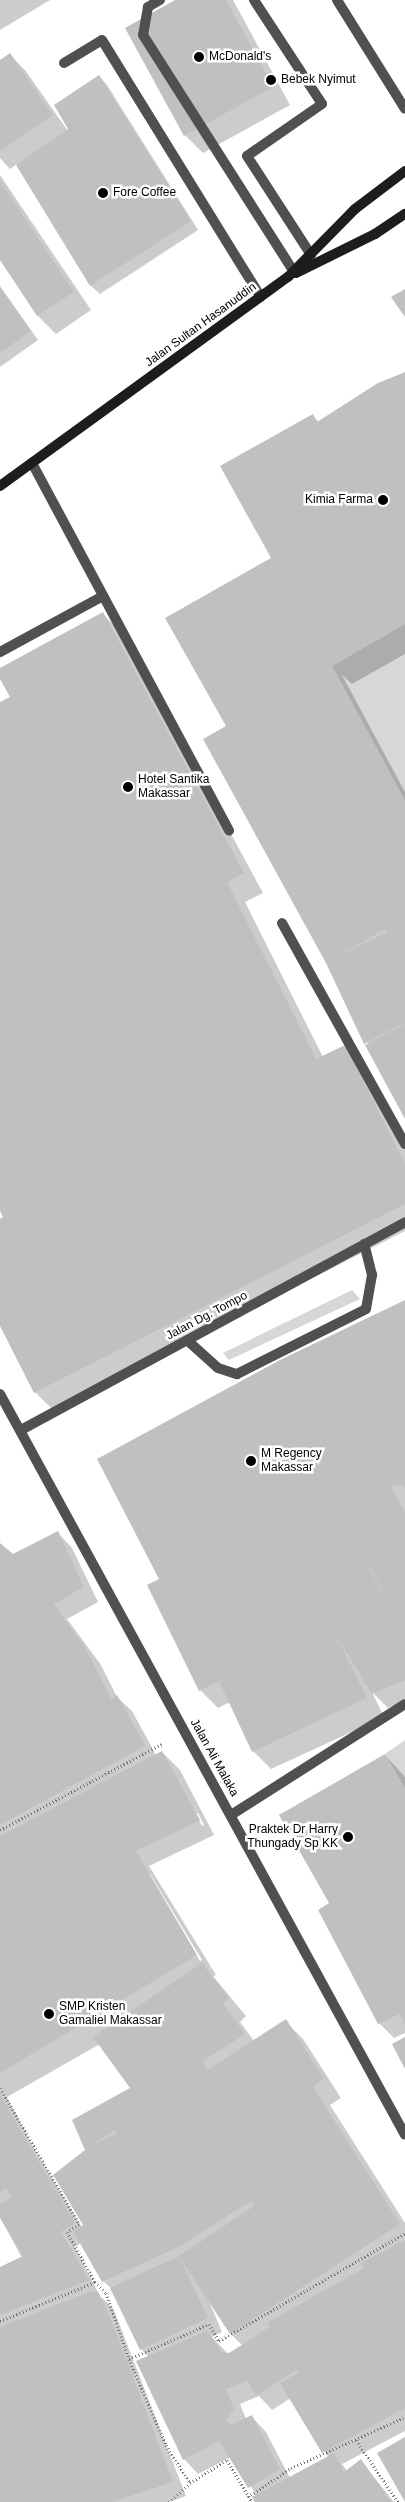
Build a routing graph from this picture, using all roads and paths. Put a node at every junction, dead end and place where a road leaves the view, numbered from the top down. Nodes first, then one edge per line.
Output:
1 (160, 0) edge
2 (254, 0) edge
3 (337, 0) edge
4 (64, 63) dead end
5 (405, 109) edge
6 (405, 171) edge
7 (405, 214) edge
8 (311, 255) junction
9 (291, 275) junction
10 (261, 297) junction
11 (32, 463) junction
12 (0, 486) edge
13 (103, 596) junction
14 (0, 652) edge
15 (230, 831) dead end
16 (282, 923) dead end
17 (405, 1144) edge
18 (405, 1222) edge
19 (364, 1244) junction
20 (188, 1341) junction
21 (1, 1401) edge
22 (21, 1430) junction
23 (405, 1704) edge
24 (185, 1732) junction
25 (231, 1815) junction
26 (0, 1830) edge
27 (0, 2088) edge
28 (405, 2135) edge
29 (405, 2233) edge
30 (95, 2282) junction
31 (0, 2321) edge
32 (129, 2359) junction
33 (404, 2418) dead end
34 (356, 2440) junction
35 (190, 2483) junction
36 (248, 2496) junction
37 (169, 2502) edge
38 (252, 2502) edge
39 (398, 2502) edge

1 - 9 street
2 - 8 street
3 - 5 street
4 - 10 street
6 - 8 main road, Jalan Sultan Hasanuddin
7 - 9 main road
8 - 9 main road, Jalan Sultan Hasanuddin
9 - 10 main road, Jalan Sultan Hasanuddin
10 - 11 main road, Jalan Sultan Hasanuddin
11 - 12 main road, Jalan Sultan Hasanuddin
11 - 13 street
13 - 14 street
13 - 15 street
16 - 17 street
18 - 19 street, Jalan Dg. Tompo
19 - 20 street, Jalan Dg. Tompo
19 - 20 street
20 - 22 street, Jalan Dg. Tompo
21 - 22 street, Jalan Ali Malaka
22 - 24 street, Jalan Ali Malaka
23 - 25 street
24 - 25 street, Jalan Ali Malaka
24 - 26 path
25 - 28 street, Jalan Ali Malaka
27 - 30 path
29 - 32 path
30 - 31 path
30 - 32 path
32 - 35 path
33 - 34 path
34 - 36 path
34 - 39 path
35 - 36 path
35 - 37 path
36 - 38 path

